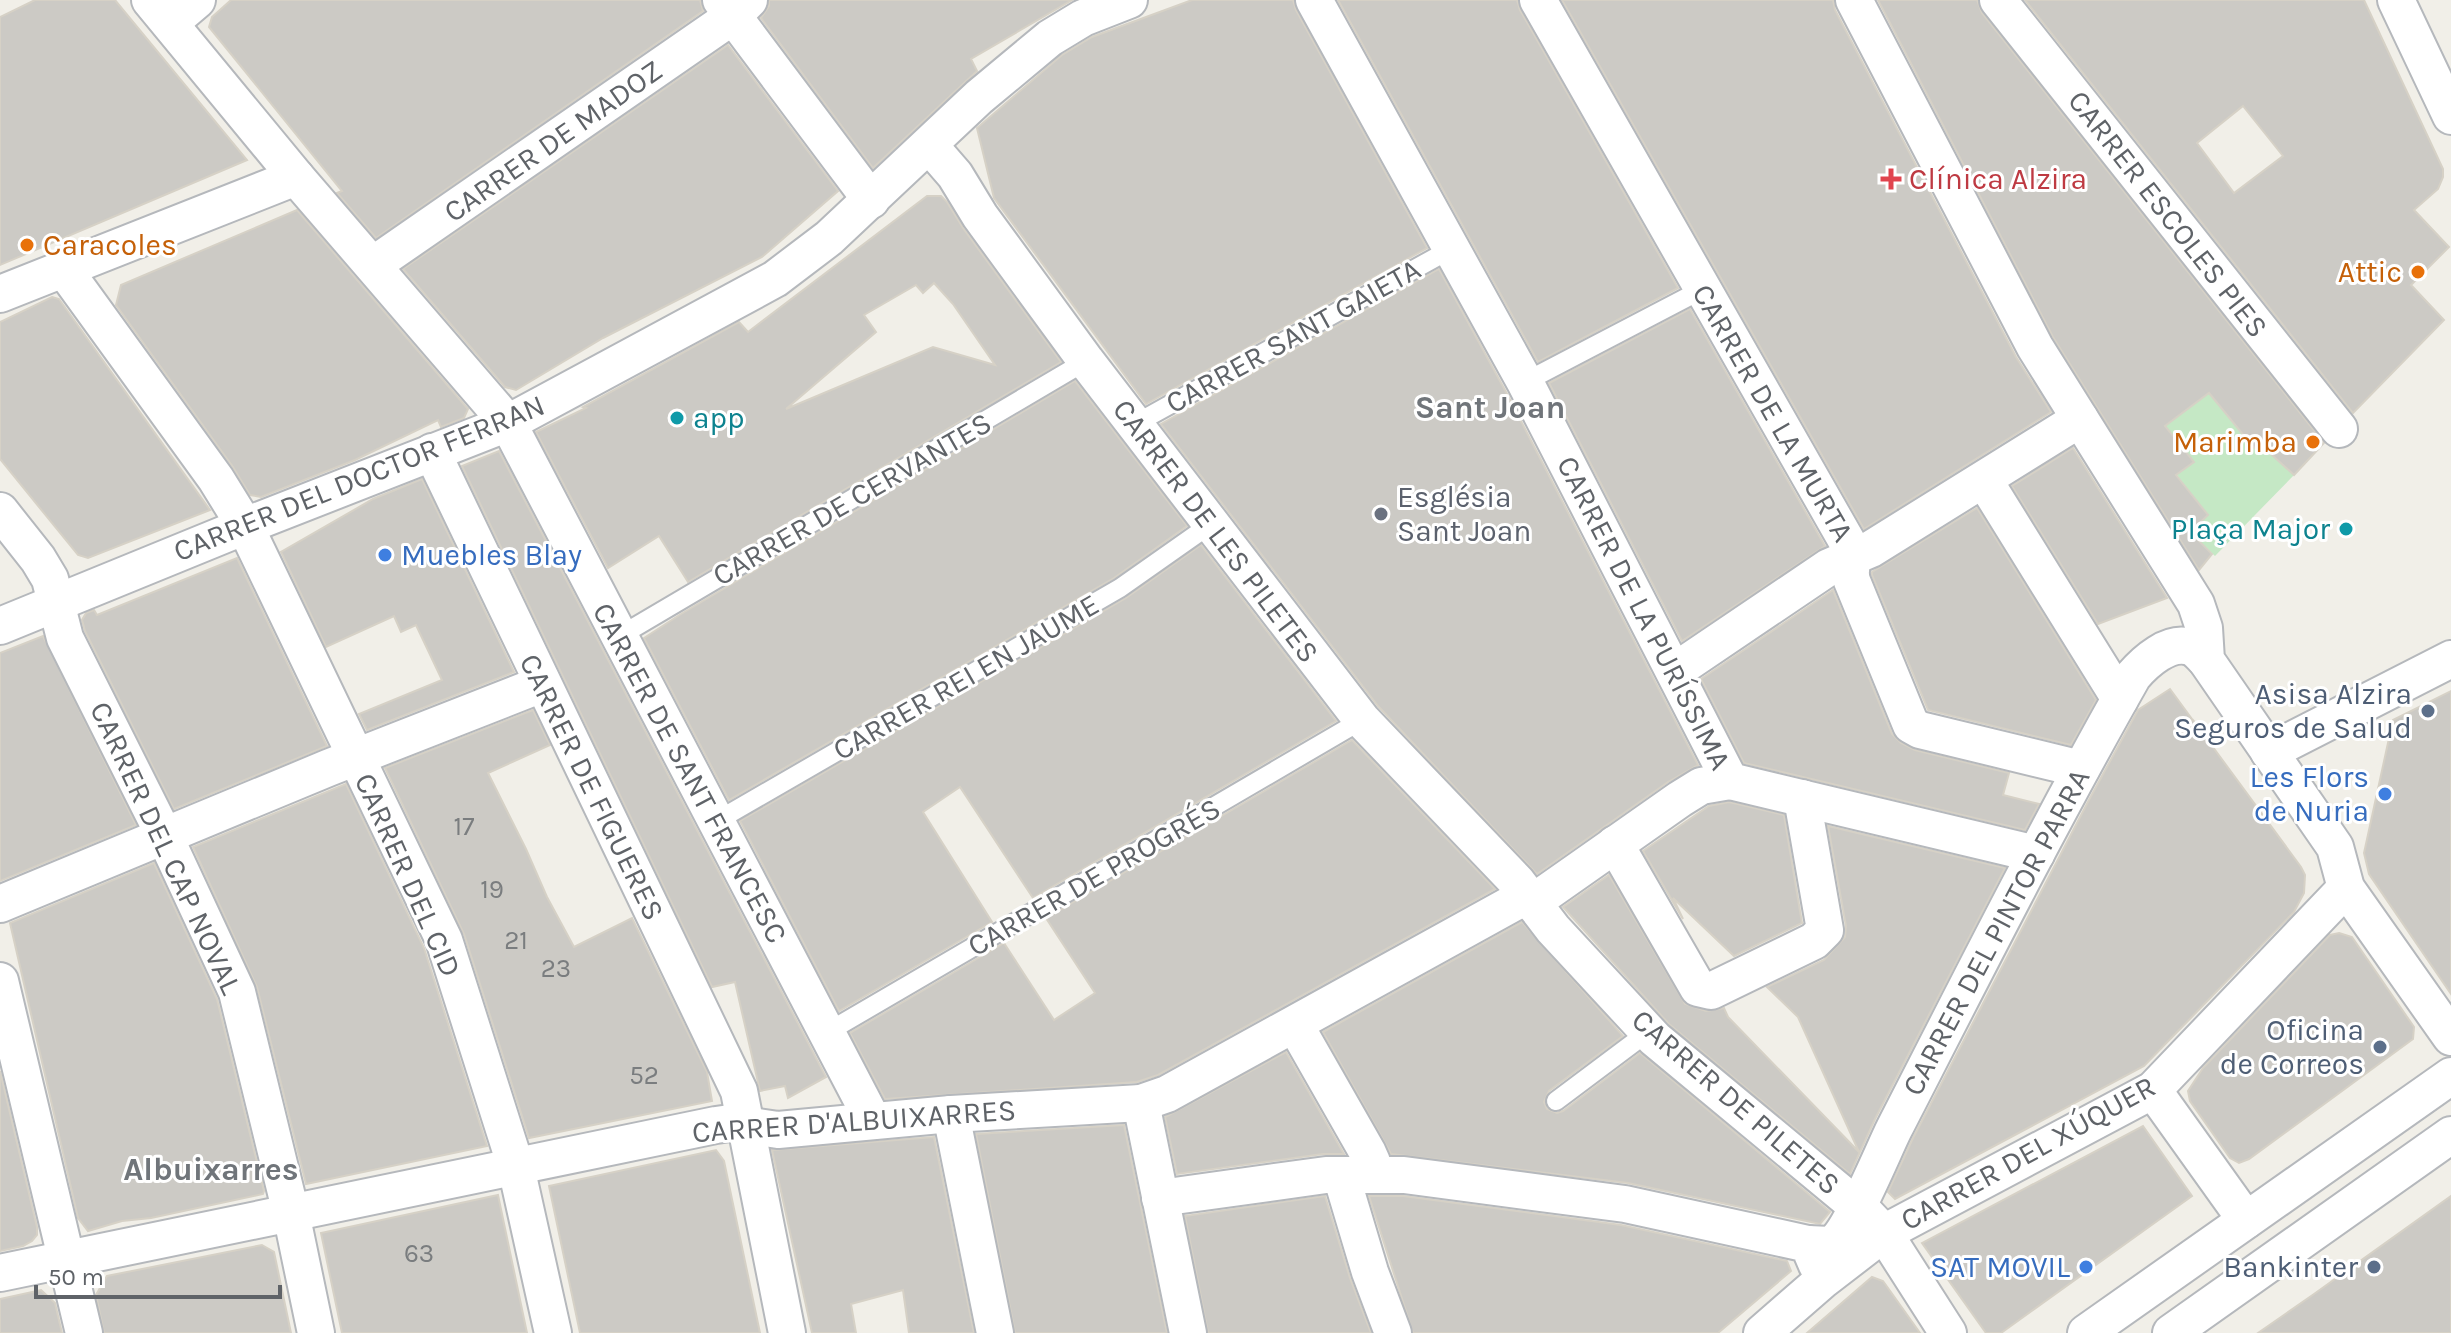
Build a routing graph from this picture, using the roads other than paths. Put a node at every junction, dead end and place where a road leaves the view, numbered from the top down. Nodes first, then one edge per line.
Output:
1 (197, 0) edge
2 (1129, 0) edge
3 (1314, 0) edge
4 (1538, 0) edge
5 (1998, 0) edge
6 (2396, 0) edge
7 (1859, 1) edge
8 (734, 5) edge
9 (160, 12) edge
10 (2451, 116) edge
11 (929, 145) junction
12 (296, 177) junction
13 (871, 200) junction
14 (1451, 249) junction
15 (373, 265) junction
16 (63, 268) junction
17 (1703, 289) junction
18 (0, 294) edge
19 (1086, 361) junction
20 (1525, 382) junction
21 (2080, 419) junction
22 (508, 423) junction
23 (1135, 424) junction
24 (2339, 429) dead end
25 (432, 452) junction
26 (1984, 480) junction
27 (0, 511) edge
28 (1211, 524) junction
29 (245, 526) junction
30 (1854, 556) junction
31 (57, 602) junction
32 (0, 626) edge
33 (618, 637) junction
34 (2451, 659) edge
35 (2206, 660) junction
36 (1675, 671) junction
37 (542, 684) junction
38 (2120, 699) junction
39 (1362, 720) junction
40 (2269, 752) junction
41 (355, 758) junction
42 (2081, 769) junction
43 (1730, 781) junction
44 (1802, 798) junction
45 (715, 822) junction
46 (164, 835) junction
47 (1615, 844) junction
48 (2036, 854) junction
49 (2346, 888) junction
50 (1529, 900) junction
51 (0, 904) edge
52 (0, 981) edge
53 (1295, 1025) junction
54 (1648, 1032) junction
55 (826, 1033) junction
56 (2451, 1037) edge
57 (2451, 1076) edge
58 (2153, 1090) junction
59 (1556, 1101) dead end
60 (1141, 1103) junction
61 (951, 1114) junction
62 (873, 1121) junction
63 (744, 1124) junction
64 (2451, 1135) edge
65 (516, 1167) junction
66 (1356, 1175) junction
67 (1160, 1198) junction
68 (1857, 1205) junction
69 (291, 1213) junction
70 (2246, 1220) junction
71 (1884, 1233) junction
72 (1808, 1244) junction
73 (66, 1259) junction
74 (0, 1273) edge
75 (1823, 1280) junction
76 (84, 1333) edge
77 (316, 1333) edge
78 (553, 1333) edge
79 (787, 1333) edge
80 (995, 1333) edge
81 (1188, 1333) edge
82 (1393, 1333) edge
83 (1762, 1333) edge
84 (1948, 1333) edge
85 (2086, 1333) edge
86 (2171, 1333) edge

1 - 9 street
2 - 11 street, CARRER DEL DOCTOR FERRAN
3 - 14 street, CARRER DE LA PURÍSSIMA
4 - 17 street, CARRER DE LA MURTA
5 - 24 street, CARRER ESCOLES PIES
6 - 10 street
7 - 21 street
8 - 13 street
8 - 15 street, CARRER DE MADOZ
9 - 12 street, CARRER DE SANT FRANCESC
11 - 13 street, CARRER DEL DOCTOR FERRAN
11 - 19 street, CARRER DE LES PILETES
12 - 15 street, CARRER DE SANT FRANCESC
12 - 16 street
13 - 22 street, CARRER DEL DOCTOR FERRAN
14 - 20 street, CARRER DE LA PURÍSSIMA
14 - 23 lane, CARRER SANT GAIETA
15 - 22 street, CARRER DE SANT FRANCESC
16 - 18 street
16 - 29 street, CARRER DEL CID
17 - 20 lane
17 - 30 street, CARRER DE LA MURTA
19 - 23 street, CARRER DE LES PILETES
19 - 33 lane, CARRER DE CERVANTES
20 - 36 street, CARRER DE LA PURÍSSIMA
21 - 26 street
21 - 35 street
22 - 25 street, CARRER DEL DOCTOR FERRAN
22 - 33 street, CARRER DE SANT FRANCESC
23 - 28 street, CARRER DE LES PILETES
25 - 29 street, CARRER DEL DOCTOR FERRAN
25 - 37 street, CARRER DE FIGUERES
26 - 30 street
26 - 38 street
27 - 31 street, CARRER DEL CAP NOVAL
28 - 39 street, CARRER DE LES PILETES
28 - 45 lane, CARRER REI EN JAUME
29 - 31 street, CARRER DEL DOCTOR FERRAN
29 - 41 street, CARRER DEL CID
30 - 36 street
30 - 42 street, CARRER DE LA MURTA
31 - 32 street, CARRER DEL DOCTOR FERRAN
31 - 46 street, CARRER DEL CAP NOVAL
33 - 45 street, CARRER DE SANT FRANCESC
34 - 40 street
35 - 38 street, CARRER DEL PINTOR PARRA
35 - 40 street
36 - 43 street, CARRER DE LA PURÍSSIMA
37 - 41 street
37 - 63 street, CARRER DE FIGUERES
38 - 42 street, CARRER DEL PINTOR PARRA
39 - 50 street, CARRER DE LES PILETES
39 - 55 lane, CARRER DE PROGRÉS
40 - 49 street
41 - 46 street
41 - 65 street, CARRER DEL CID
42 - 48 street, CARRER DEL PINTOR PARRA
43 - 44 street, CARRER DE LA PURÍSSIMA
43 - 47 street
44 - 47 street
44 - 48 street, CARRER DE LA PURÍSSIMA
45 - 55 street, CARRER DE SANT FRANCESC
46 - 51 street
46 - 69 street, CARRER DEL CAP NOVAL
47 - 50 street, CARRER D'ALBUIXARRES
48 - 68 street, CARRER DEL PINTOR PARRA
49 - 56 street
49 - 58 street, CARRER DEL XÚQUER
50 - 53 street, CARRER D'ALBUIXARRES
50 - 54 street, CARRER DE PILETES
52 - 73 street
53 - 60 street, CARRER D'ALBUIXARRES
53 - 66 street
54 - 59 lane
54 - 68 street, CARRER DE PILETES
55 - 62 street, CARRER DE SANT FRANCESC
57 - 70 street
58 - 70 street
58 - 71 street, CARRER DEL XÚQUER
60 - 61 street, CARRER D'ALBUIXARRES
60 - 67 street
61 - 62 street, CARRER D'ALBUIXARRES
61 - 80 street
62 - 63 street, CARRER D'ALBUIXARRES
63 - 65 street, CARRER D'ALBUIXARRES
63 - 79 street, CARRER DE FIGUERES
64 - 86 street
65 - 69 street, CARRER D'ALBUIXARRES
65 - 78 street, CARRER DEL CID
66 - 67 street
66 - 72 street
66 - 82 street
67 - 81 street
68 - 71 street, CARRER DE PILETES
68 - 72 street, CARRER DEL PINTOR PARRA
69 - 73 street, CARRER D'ALBUIXARRES
69 - 77 street, CARRER DEL CAP NOVAL
70 - 85 street
71 - 75 street, CARRER DEL XÚQUER
71 - 84 street, CARRER DE PILETES
72 - 75 street
73 - 74 street, CARRER D'ALBUIXARRES
73 - 76 street
75 - 83 street, CARRER DEL XÚQUER

